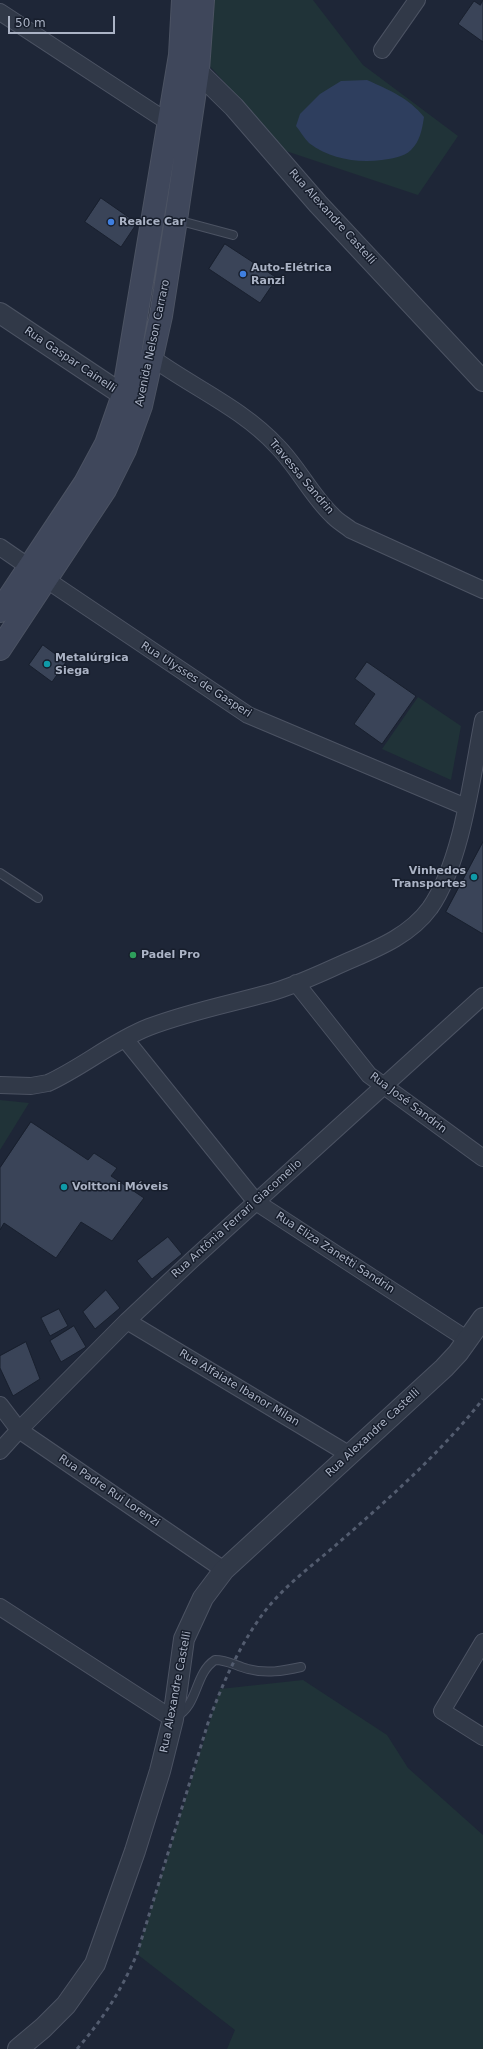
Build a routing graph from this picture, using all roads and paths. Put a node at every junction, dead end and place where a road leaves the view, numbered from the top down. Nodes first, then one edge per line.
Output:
1 (183, 0) edge
2 (203, 0) edge
3 (417, 0) edge
4 (0, 12) edge
5 (382, 50) dead end
6 (180, 55) junction
7 (198, 70) junction
8 (168, 122) junction
9 (154, 211) junction
10 (176, 216) junction
11 (233, 235) dead end
12 (0, 313) edge
13 (133, 345) junction
14 (151, 357) junction
15 (483, 381) edge
16 (132, 401) junction
17 (0, 547) edge
18 (29, 567) junction
19 (47, 580) junction
20 (483, 590) edge
21 (0, 611) edge
22 (0, 649) edge
23 (483, 720) edge
24 (466, 807) junction
25 (0, 873) edge
26 (38, 898) dead end
27 (296, 983) junction
28 (483, 996) edge
29 (126, 1039) junction
30 (0, 1085) edge
31 (383, 1087) junction
32 (483, 1158) edge
33 (256, 1202) junction
34 (483, 1318) edge
35 (127, 1321) junction
36 (468, 1340) junction
37 (0, 1406) edge
38 (19, 1430) junction
39 (0, 1451) edge
40 (350, 1455) junction
41 (224, 1570) junction
42 (0, 1607) edge
43 (483, 1642) edge
44 (301, 1667) dead end
45 (173, 1719) junction
46 (483, 1737) edge
47 (18, 2049) edge

1 - 6 main road, Avenida Nelson Carraro
2 - 7 main road, Avenida Nelson Carraro
3 - 5 street
4 - 8 street
6 - 7 street, Rua Alexandre Castelli
6 - 8 main road, Avenida Nelson Carraro
7 - 10 main road, Avenida Nelson Carraro
7 - 15 street, Rua Alexandre Castelli
8 - 9 main road, Avenida Nelson Carraro
9 - 10 main road
9 - 13 main road, Avenida Nelson Carraro
10 - 11 lane
10 - 14 main road, Avenida Nelson Carraro
12 - 16 street, Rua Gaspar Cainelli
13 - 14 main road
13 - 16 main road, Avenida Nelson Carraro
14 - 16 main road, Avenida Nelson Carraro
14 - 20 street, Travessa Sandrin
16 - 18 main road, Avenida Nelson Carraro
16 - 19 main road, Avenida Nelson Carraro
17 - 18 street, Rua Ulysses de Gasperi
18 - 19 street, Rua Ulysses de Gasperi
18 - 21 main road, Avenida Nelson Carraro
19 - 22 main road, Avenida Nelson Carraro
19 - 24 street, Rua Ulysses de Gasperi
23 - 24 street
24 - 27 street
25 - 26 lane
27 - 29 street
27 - 31 street, Rua José Sandrin
28 - 31 street, Rua Antônia Ferrari Giacomello
29 - 30 street
29 - 33 street, Rua Eliza Zanetti Sandrin
31 - 32 street, Rua José Sandrin
31 - 33 street, Rua Antônia Ferrari Giacomello
33 - 35 street, Rua Antônia Ferrari Giacomello
33 - 36 street, Rua Eliza Zanetti Sandrin
34 - 36 street, Rua Alexandre Castelli
35 - 38 street, Rua Antônia Ferrari Giacomello
35 - 40 street, Rua Alfaiate Ibanor Milan
36 - 40 street, Rua Alexandre Castelli
37 - 38 street, Rua Padre Rui Lorenzi
38 - 39 street, Rua Antônia Ferrari Giacomello
38 - 41 street, Rua Padre Rui Lorenzi
40 - 41 street, Rua Alexandre Castelli
41 - 45 street, Rua Alexandre Castelli
42 - 45 street
43 - 46 street
44 - 45 lane
45 - 47 street, Rua Alexandre Castelli

